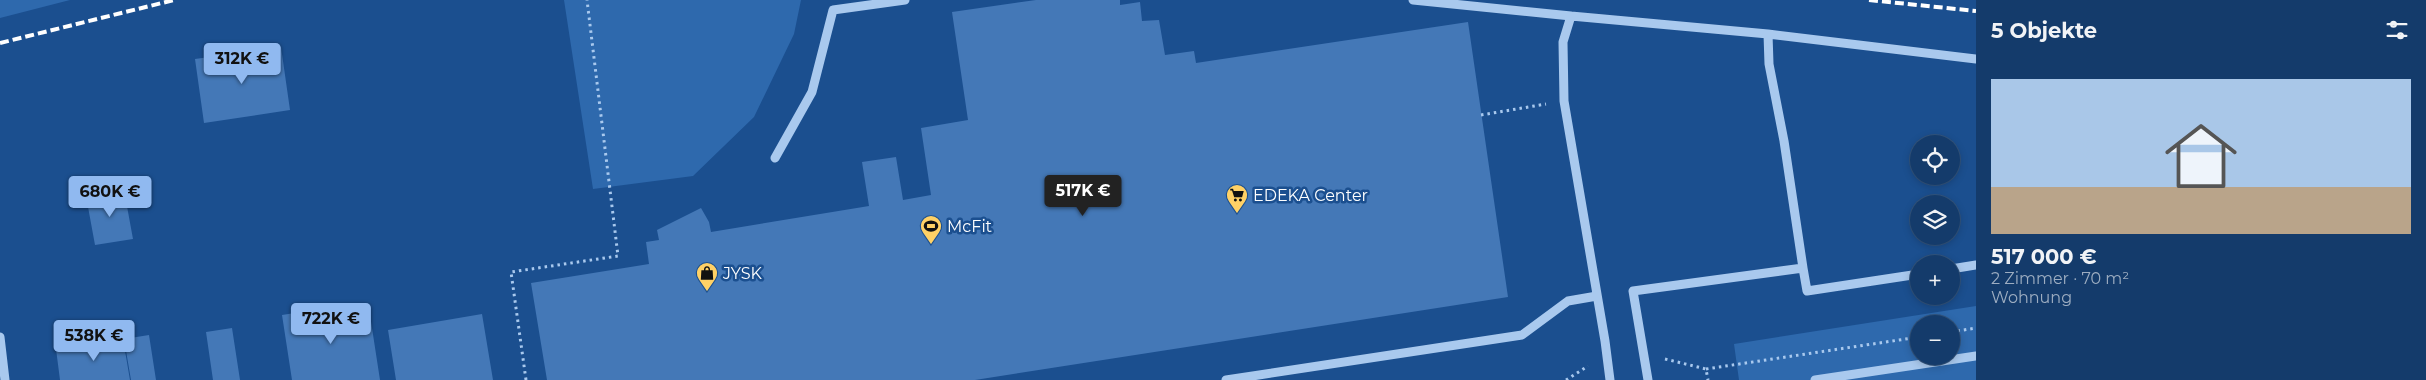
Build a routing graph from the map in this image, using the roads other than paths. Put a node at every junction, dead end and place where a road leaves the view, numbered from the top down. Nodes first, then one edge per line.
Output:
1 (905, 0) edge
2 (1413, 0) edge
3 (1571, 16) junction
4 (1768, 34) junction
5 (1976, 59) edge
6 (775, 158) dead end
7 (1976, 265) edge
8 (1803, 268) junction
9 (1960, 268) edge
10 (1910, 275) edge
11 (1597, 296) junction
12 (0, 337) edge
13 (1976, 356) edge
14 (5, 380) edge
15 (1226, 380) edge
16 (1610, 380) edge
17 (1648, 380) edge
18 (1815, 380) edge

1 - 6 street
2 - 3 street
3 - 4 street
3 - 11 street
4 - 5 street
4 - 8 street
7 - 9 street
8 - 10 street
8 - 17 street
11 - 15 street
11 - 16 street
12 - 14 street
13 - 18 street

